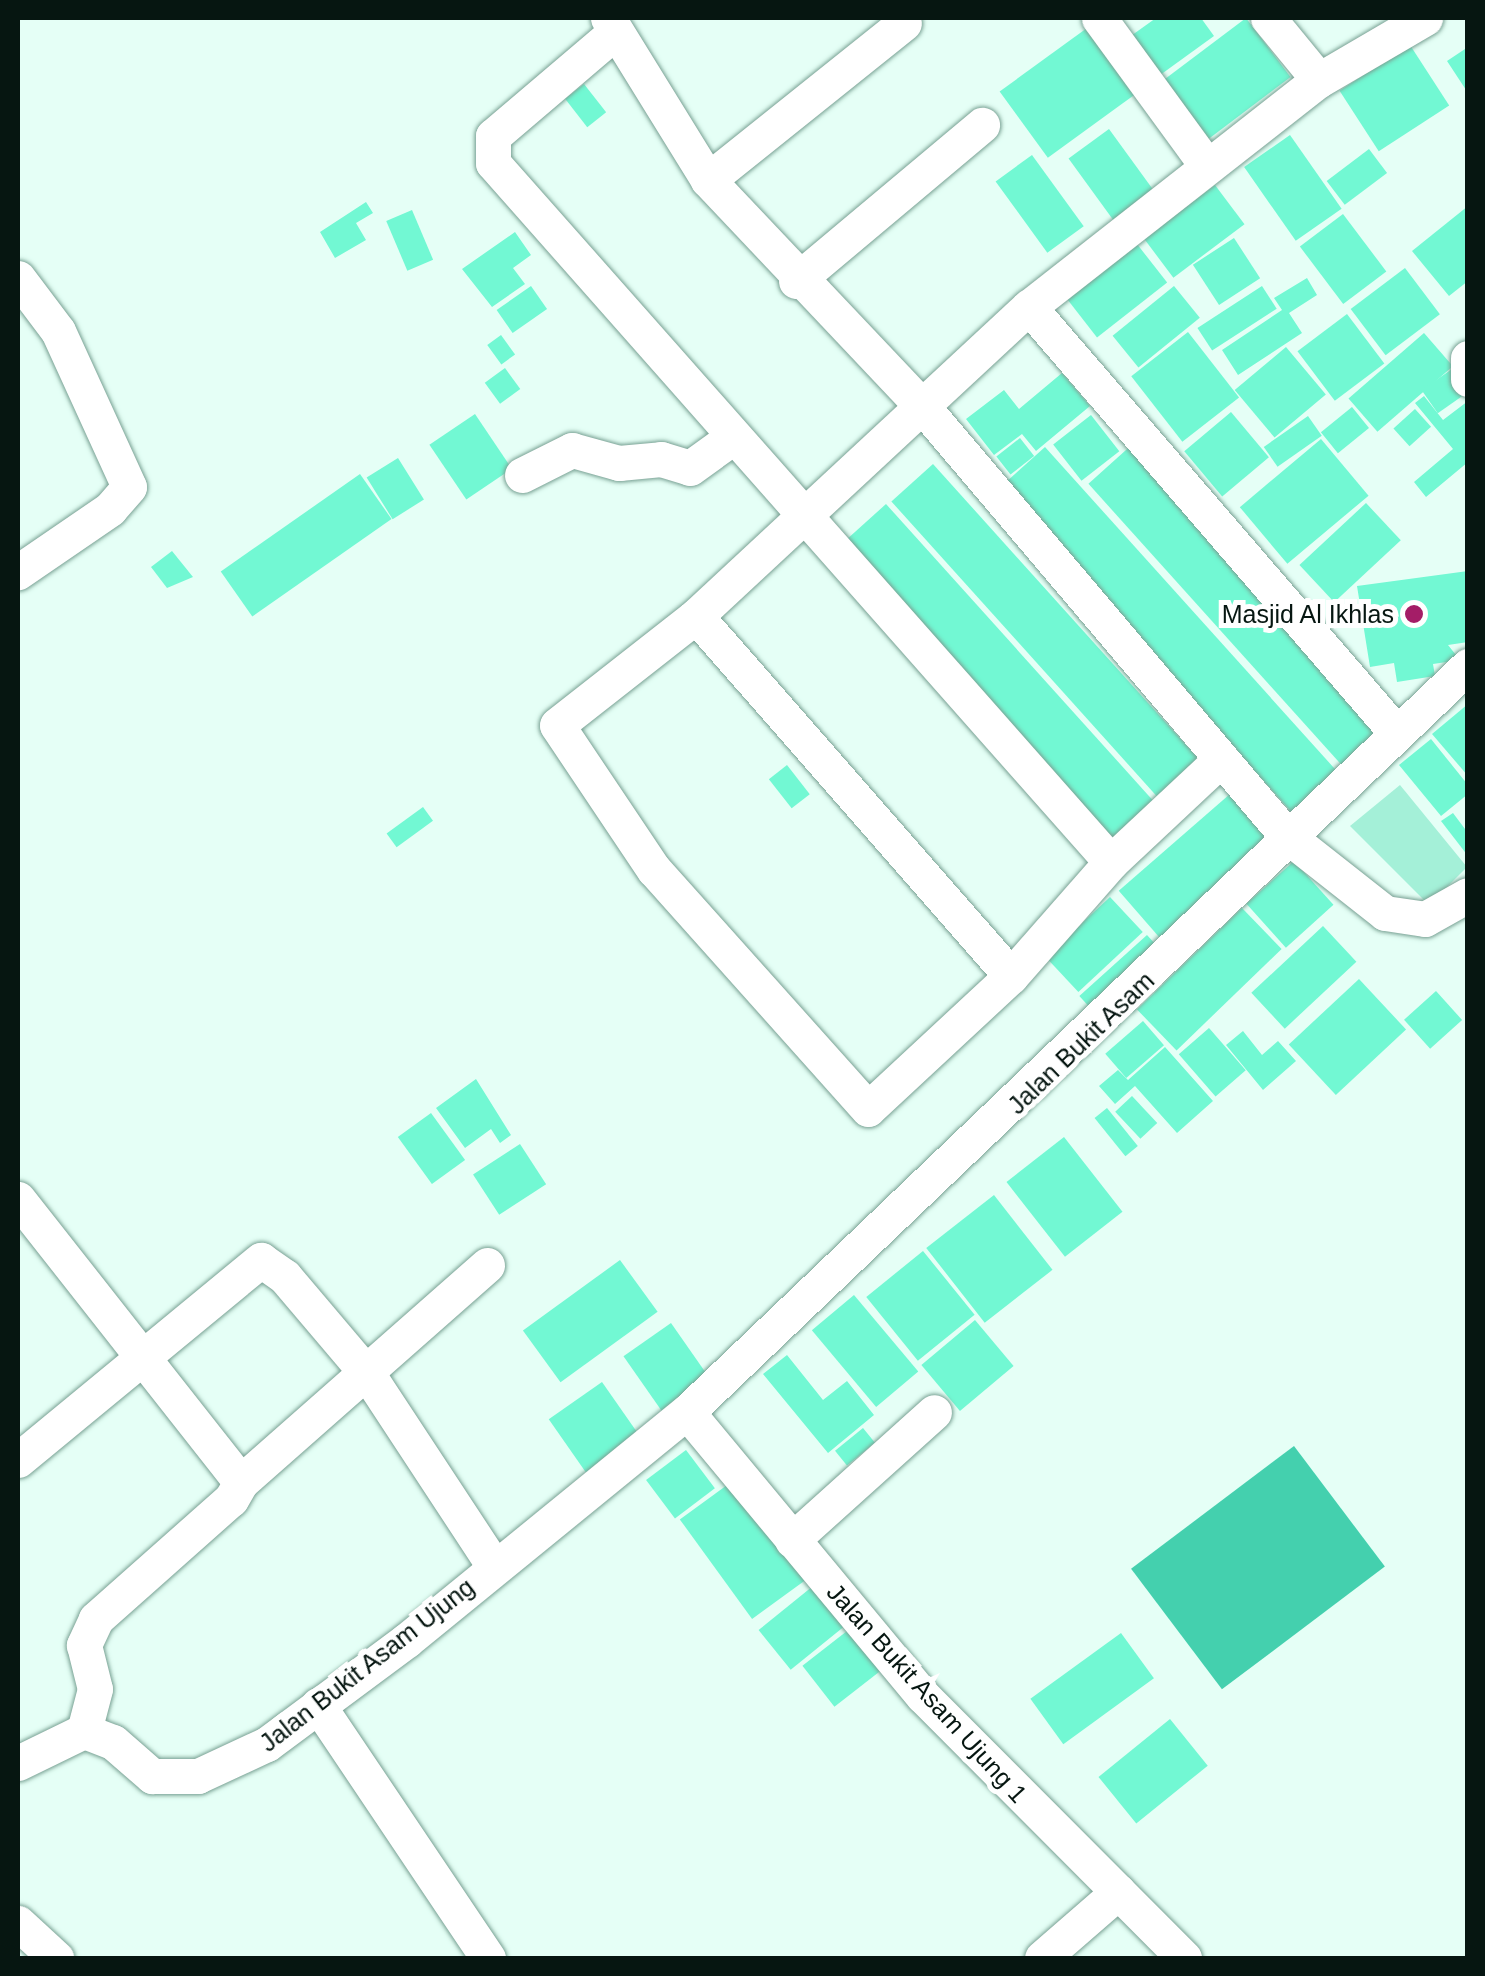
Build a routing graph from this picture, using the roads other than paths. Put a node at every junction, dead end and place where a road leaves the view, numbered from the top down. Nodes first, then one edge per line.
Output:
1 (1099, 18) edge
2 (1268, 18) edge
3 (1425, 18) edge
4 (904, 23) dead end
5 (611, 25) edge
6 (1319, 80) junction
7 (982, 125) dead end
8 (1207, 166) junction
9 (708, 180) junction
10 (18, 278) edge
11 (796, 281) junction
12 (1030, 308) junction
13 (1468, 358) edge
14 (1468, 380) edge
15 (923, 408) junction
16 (733, 438) junction
17 (522, 475) dead end
18 (798, 515) junction
19 (18, 572) edge
20 (696, 616) junction
21 (1468, 666) edge
22 (1394, 730) junction
23 (1221, 758) junction
24 (1286, 835) junction
25 (1111, 862) junction
26 (1468, 895) edge
27 (1425, 919) junction
28 (1468, 932) edge
29 (1011, 976) junction
30 (18, 1200) edge
31 (487, 1265) dead end
32 (143, 1355) junction
33 (369, 1376) junction
34 (687, 1412) junction
35 (934, 1412) dead end
36 (18, 1460) edge
37 (241, 1482) junction
38 (792, 1540) junction
39 (494, 1566) junction
40 (318, 1705) junction
41 (84, 1731) junction
42 (18, 1763) edge
43 (1118, 1892) junction
44 (18, 1923) edge
45 (56, 1958) edge
46 (488, 1958) edge
47 (1042, 1958) edge
48 (1184, 1958) edge

1 - 8 street
2 - 6 street
3 - 6 street
4 - 9 street
5 - 9 street
5 - 16 street
6 - 8 street
7 - 11 street
8 - 12 street
9 - 11 street
10 - 19 street
11 - 15 street
12 - 15 street
12 - 22 street
13 - 14 street
15 - 18 street
15 - 23 street
16 - 17 street
16 - 18 street
18 - 20 street
18 - 25 street
20 - 29 street
20 - 29 street
21 - 22 street, Jalan Bukit Asam
22 - 24 street, Jalan Bukit Asam
23 - 24 street
23 - 25 street
24 - 27 street
24 - 34 street, Jalan Bukit Asam
25 - 29 street
26 - 27 street
27 - 28 street
30 - 32 street
31 - 33 street
32 - 33 street
32 - 36 street
32 - 37 street
33 - 37 street
33 - 39 street
34 - 38 street, Jalan Bukit Asam Ujung 1
34 - 39 street, Jalan Bukit Asam Ujung
35 - 38 street
37 - 41 street
38 - 43 street, Jalan Bukit Asam Ujung 1
39 - 40 street, Jalan Bukit Asam Ujung
40 - 41 street, Jalan Bukit Asam Ujung
40 - 46 street
41 - 42 street
43 - 47 street
43 - 48 street, Jalan Bukit Asam Ujung 1
44 - 45 street

